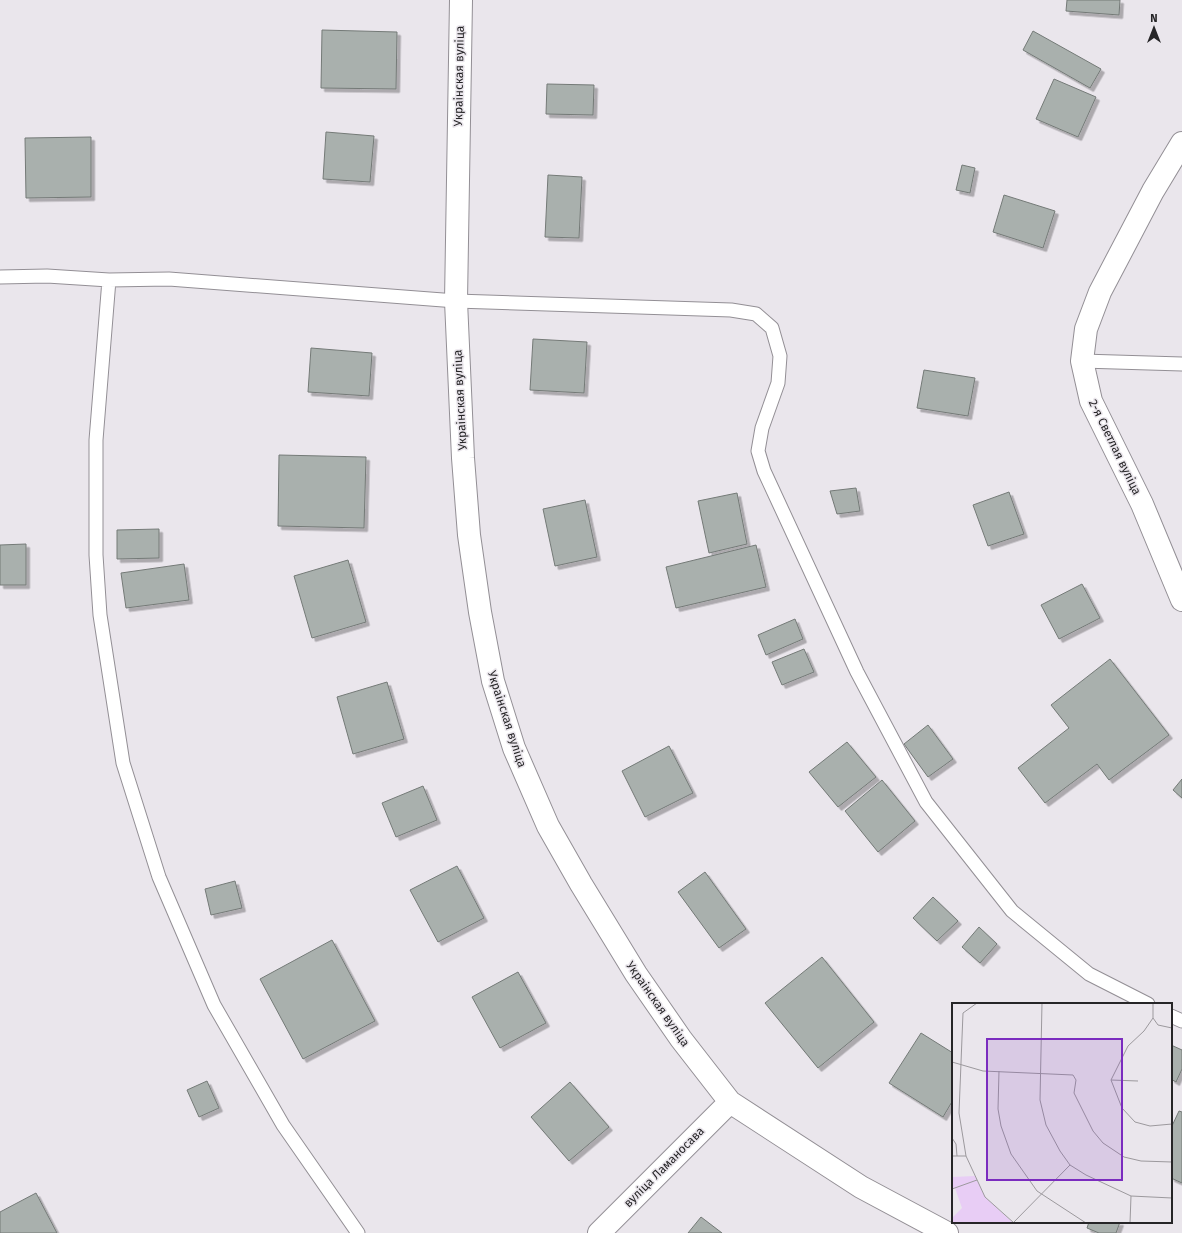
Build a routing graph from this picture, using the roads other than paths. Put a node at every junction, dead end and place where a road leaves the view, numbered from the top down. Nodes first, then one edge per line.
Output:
1 (461, 0) edge
2 (1182, 143) edge
3 (0, 277) edge
4 (109, 280) junction
5 (456, 300) junction
6 (1082, 362) junction
7 (1182, 364) edge
8 (1182, 600) edge
9 (1146, 1003) edge
10 (1172, 1016) edge
11 (1182, 1021) edge
12 (730, 1102) junction
13 (358, 1233) edge
14 (599, 1233) edge
15 (947, 1233) edge

1 - 5 street, Украінская вуліца
2 - 6 street, 2-я Светлая вуліца
3 - 4 lane
4 - 5 lane
4 - 13 lane
5 - 9 lane
5 - 12 street, Украінская вуліца
6 - 7 lane
6 - 8 street, 2-я Светлая вуліца
10 - 11 lane
12 - 14 street, вуліца Ламаносава
12 - 15 street, Украінская вуліца

